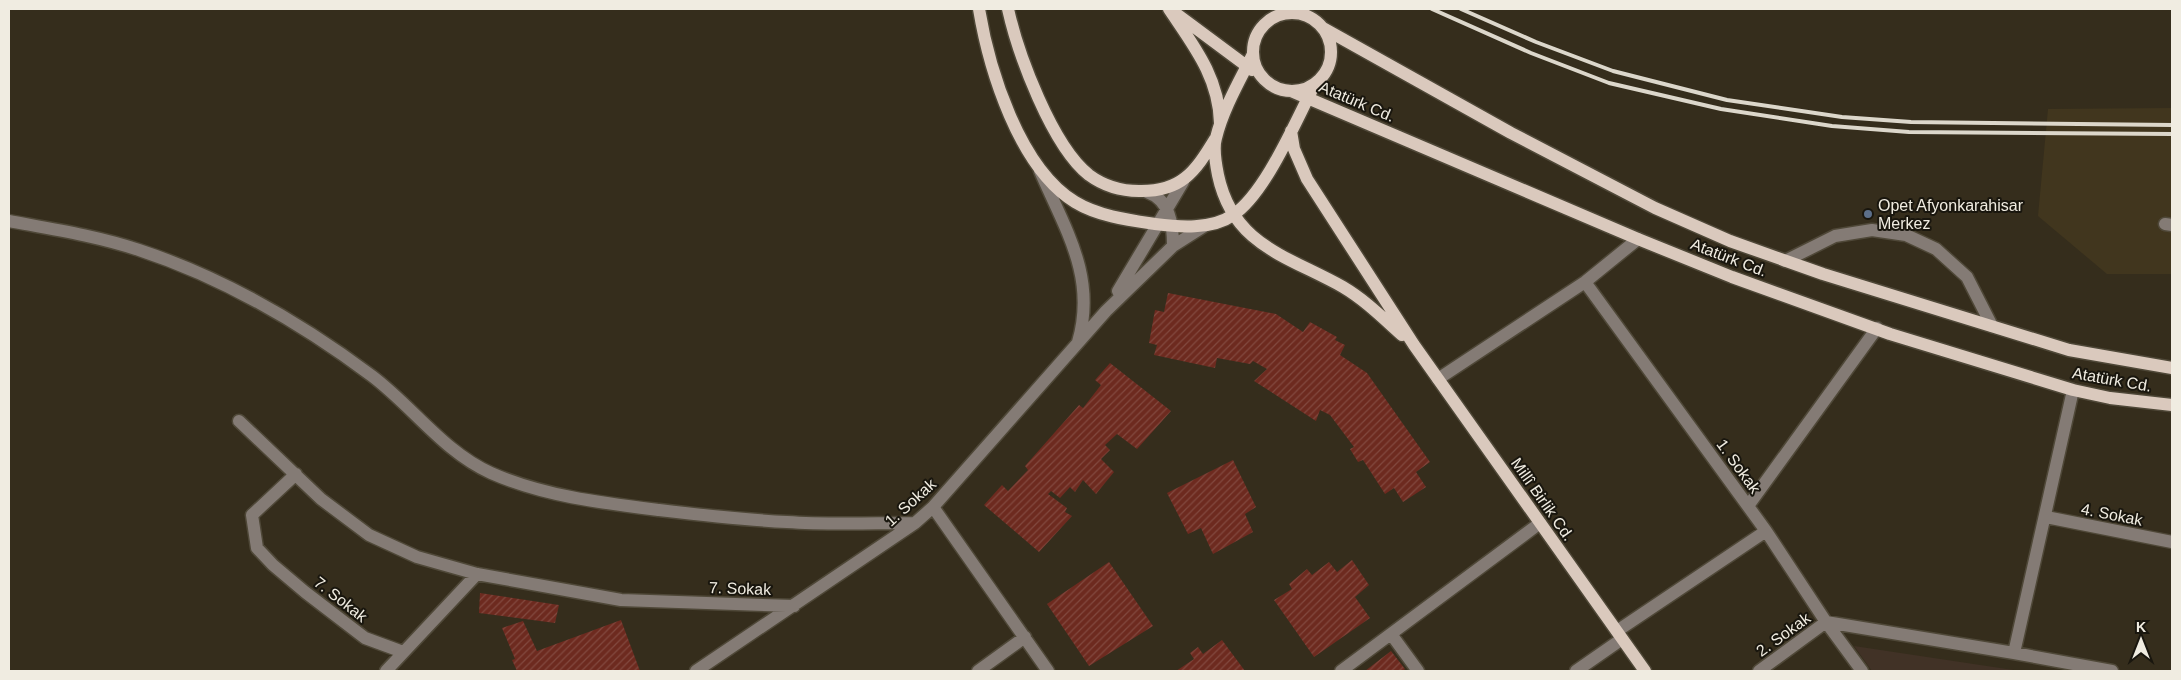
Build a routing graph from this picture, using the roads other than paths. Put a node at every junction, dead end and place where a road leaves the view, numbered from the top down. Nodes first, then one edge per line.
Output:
1 (979, 9) edge
2 (1008, 9) edge
3 (1169, 9) edge
4 (1296, 11) edge
5 (1323, 28) junction
6 (1253, 54) junction
7 (1246, 67) junction
8 (1263, 77) junction
9 (1315, 84) junction
10 (1291, 91) junction
11 (1308, 98) junction
12 (1291, 130) junction
13 (1218, 133) junction
14 (1038, 166) junction
15 (1183, 182) junction
16 (1147, 192) junction
17 (1167, 210) junction
18 (1232, 216) junction
19 (9, 221) edge
20 (1208, 224) junction
21 (1165, 225) junction
22 (1638, 239) junction
23 (1173, 246) junction
24 (1785, 260) junction
25 (1585, 282) junction
26 (1106, 311) junction
27 (1992, 326) junction
28 (1877, 328) junction
29 (1414, 344) junction
30 (1077, 345) junction
31 (2172, 368) edge
32 (1438, 379) junction
33 (2074, 390) junction
34 (2172, 405) edge
35 (239, 421) dead end
36 (296, 474) junction
37 (1748, 506) junction
38 (933, 507) junction
39 (2046, 517) junction
40 (915, 523) junction
41 (1540, 523) junction
42 (1766, 531) junction
43 (2172, 542) edge
44 (478, 574) junction
45 (794, 606) junction
46 (1826, 622) junction
47 (1390, 634) junction
48 (1620, 635) junction
49 (1025, 637) junction
50 (403, 652) junction
51 (2014, 654) junction
52 (386, 671) edge
53 (696, 671) edge
54 (978, 671) edge
55 (1048, 671) edge
56 (1341, 671) edge
57 (1418, 671) edge
58 (1576, 671) edge
59 (1646, 671) edge
60 (1759, 671) edge
61 (1862, 671) edge
62 (2112, 671) edge

1 - 14 main road
2 - 16 main road
3 - 7 main road
3 - 13 main road
4 - 5 main road
4 - 6 main road
5 - 9 main road
5 - 24 main road, Atatürk Cd.
6 - 7 main road
6 - 8 main road
7 - 8 main road
7 - 13 main road
8 - 10 main road
9 - 10 main road
9 - 11 main road
10 - 11 main road, Atatürk Cd.
11 - 12 main road
11 - 22 main road, Atatürk Cd.
12 - 18 main road
12 - 29 main road, Millî Birlik Cd.
13 - 15 main road
13 - 18 main road
14 - 21 main road
14 - 30 street
15 - 16 main road
15 - 17 street
16 - 17 street
17 - 21 street
18 - 20 main road
18 - 29 main road, Millî Birlik Cd.
19 - 40 street
20 - 21 main road
20 - 23 street
21 - 23 street
21 - 26 street
22 - 25 street
22 - 28 main road, Atatürk Cd.
23 - 26 street
24 - 27 main road, Atatürk Cd.
24 - 27 street
25 - 32 street
25 - 37 street, 1. Sokak
26 - 30 street, 1. Sokak
27 - 31 main road, Atatürk Cd.
28 - 33 main road, Atatürk Cd.
28 - 37 street
29 - 32 main road, Millî Birlik Cd.
30 - 38 street, 1. Sokak
32 - 41 main road, Millî Birlik Cd.
33 - 34 main road, Atatürk Cd.
33 - 39 street
35 - 36 street, 7. Sokak
36 - 44 street, 7. Sokak
36 - 50 street, 7. Sokak
37 - 42 street, 1. Sokak
38 - 40 street, 1. Sokak
38 - 49 street
39 - 43 street, 4. Sokak
39 - 51 street
40 - 45 street, 1. Sokak
41 - 47 street
41 - 48 main road, Millî Birlik Cd.
42 - 46 street, 1. Sokak
42 - 48 street
44 - 45 street, 7. Sokak
44 - 50 street
45 - 53 street, 1. Sokak
46 - 51 street
46 - 60 street, 2. Sokak
46 - 61 street, 1. Sokak
47 - 56 street
47 - 57 street
48 - 58 street
48 - 59 main road, Millî Birlik Cd.
49 - 54 street
49 - 55 street
50 - 52 street
51 - 62 street

